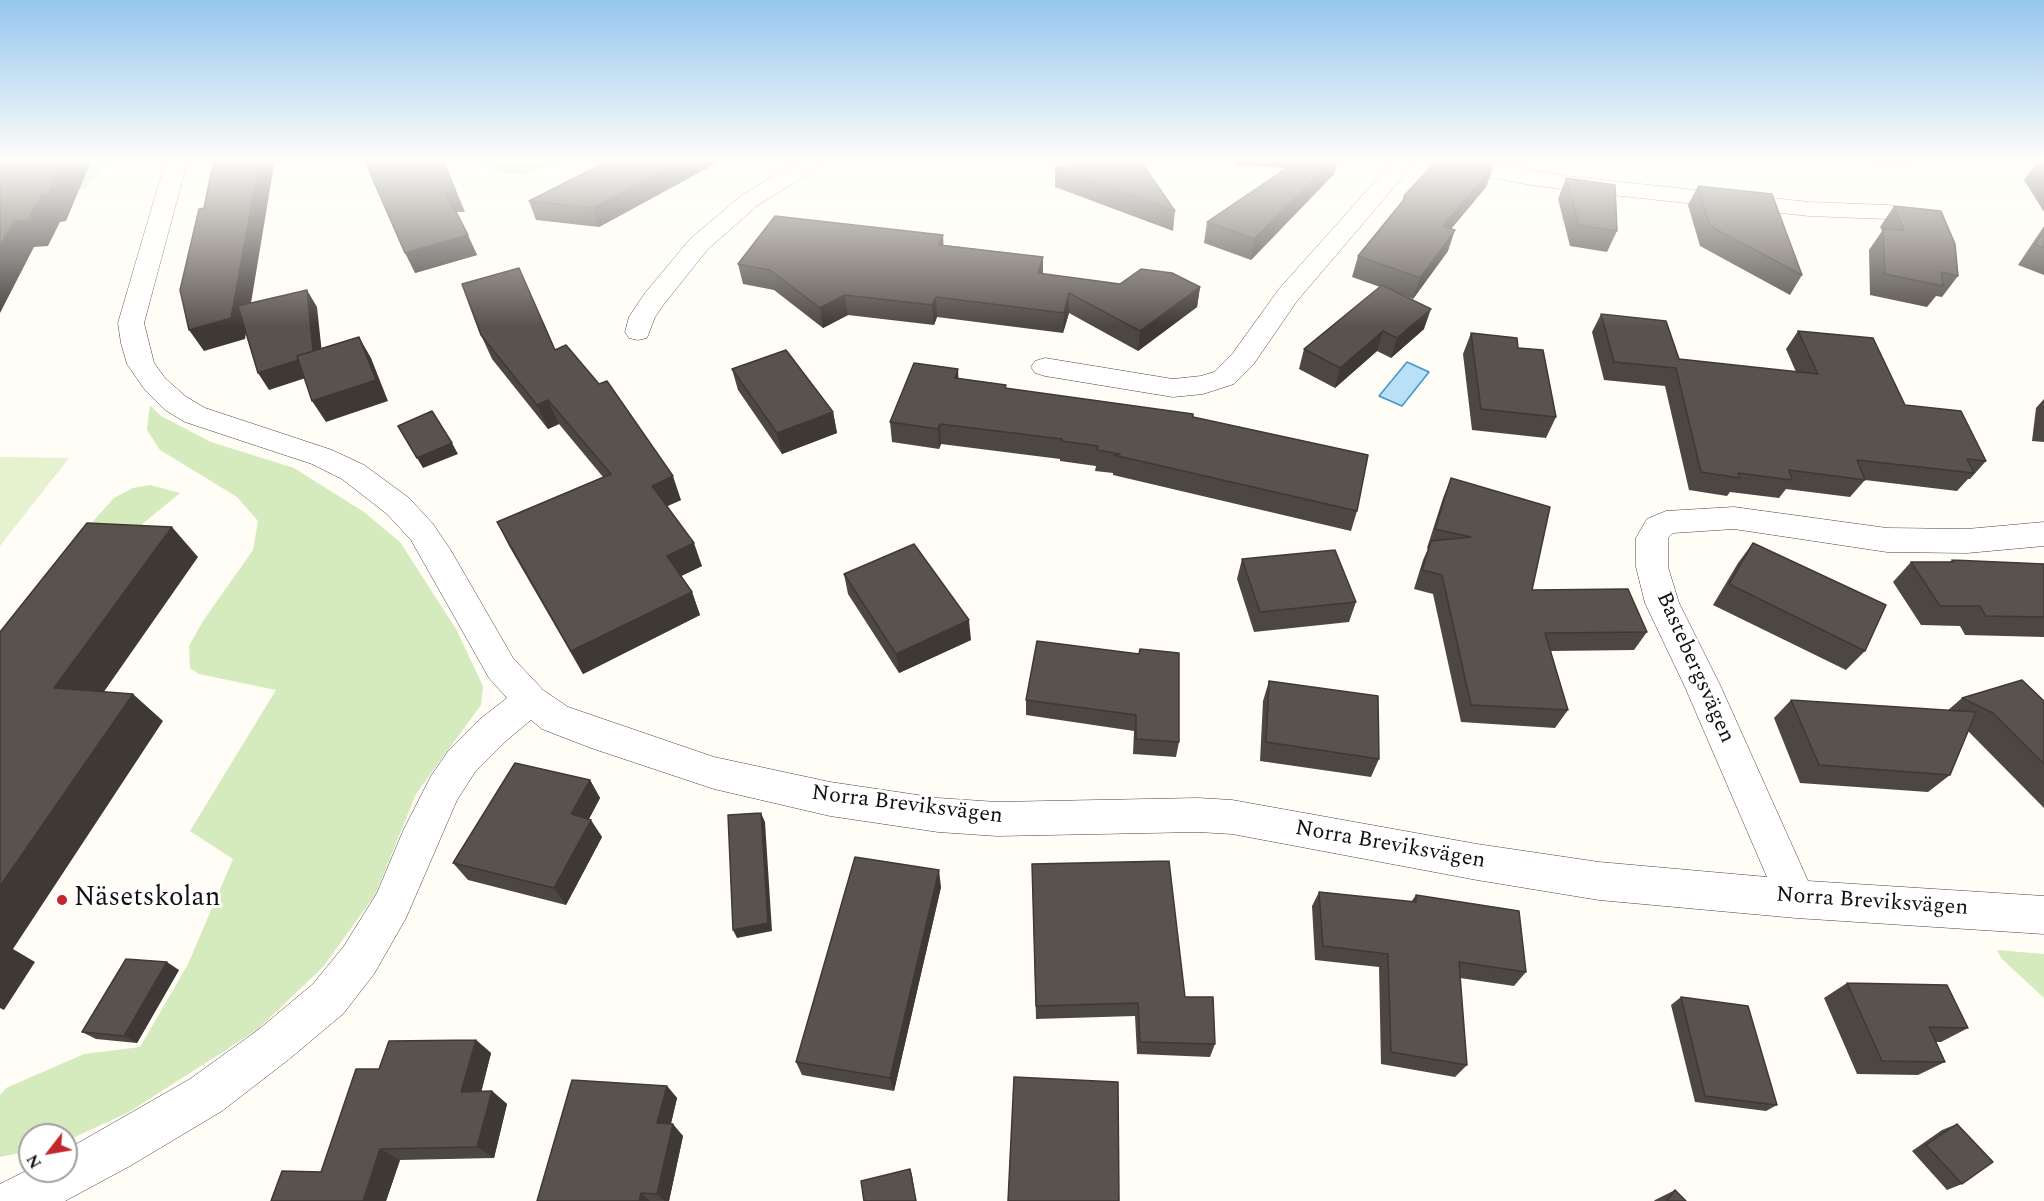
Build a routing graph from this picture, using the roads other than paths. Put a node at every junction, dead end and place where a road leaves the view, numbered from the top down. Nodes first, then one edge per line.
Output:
1 (161, 215) edge
2 (733, 215) edge
3 (1358, 215) edge
4 (638, 332) dead end
5 (1045, 367) dead end
6 (2044, 534) edge
7 (530, 700) junction
8 (1796, 899) junction
9 (2044, 915) edge
10 (17, 1201) edge

1 - 7 street, Norra Breviksvägen
2 - 4 street
3 - 5 street
6 - 8 street, Bastebergsvägen
7 - 8 street, Norra Breviksvägen
7 - 10 street
8 - 9 street, Norra Breviksvägen

